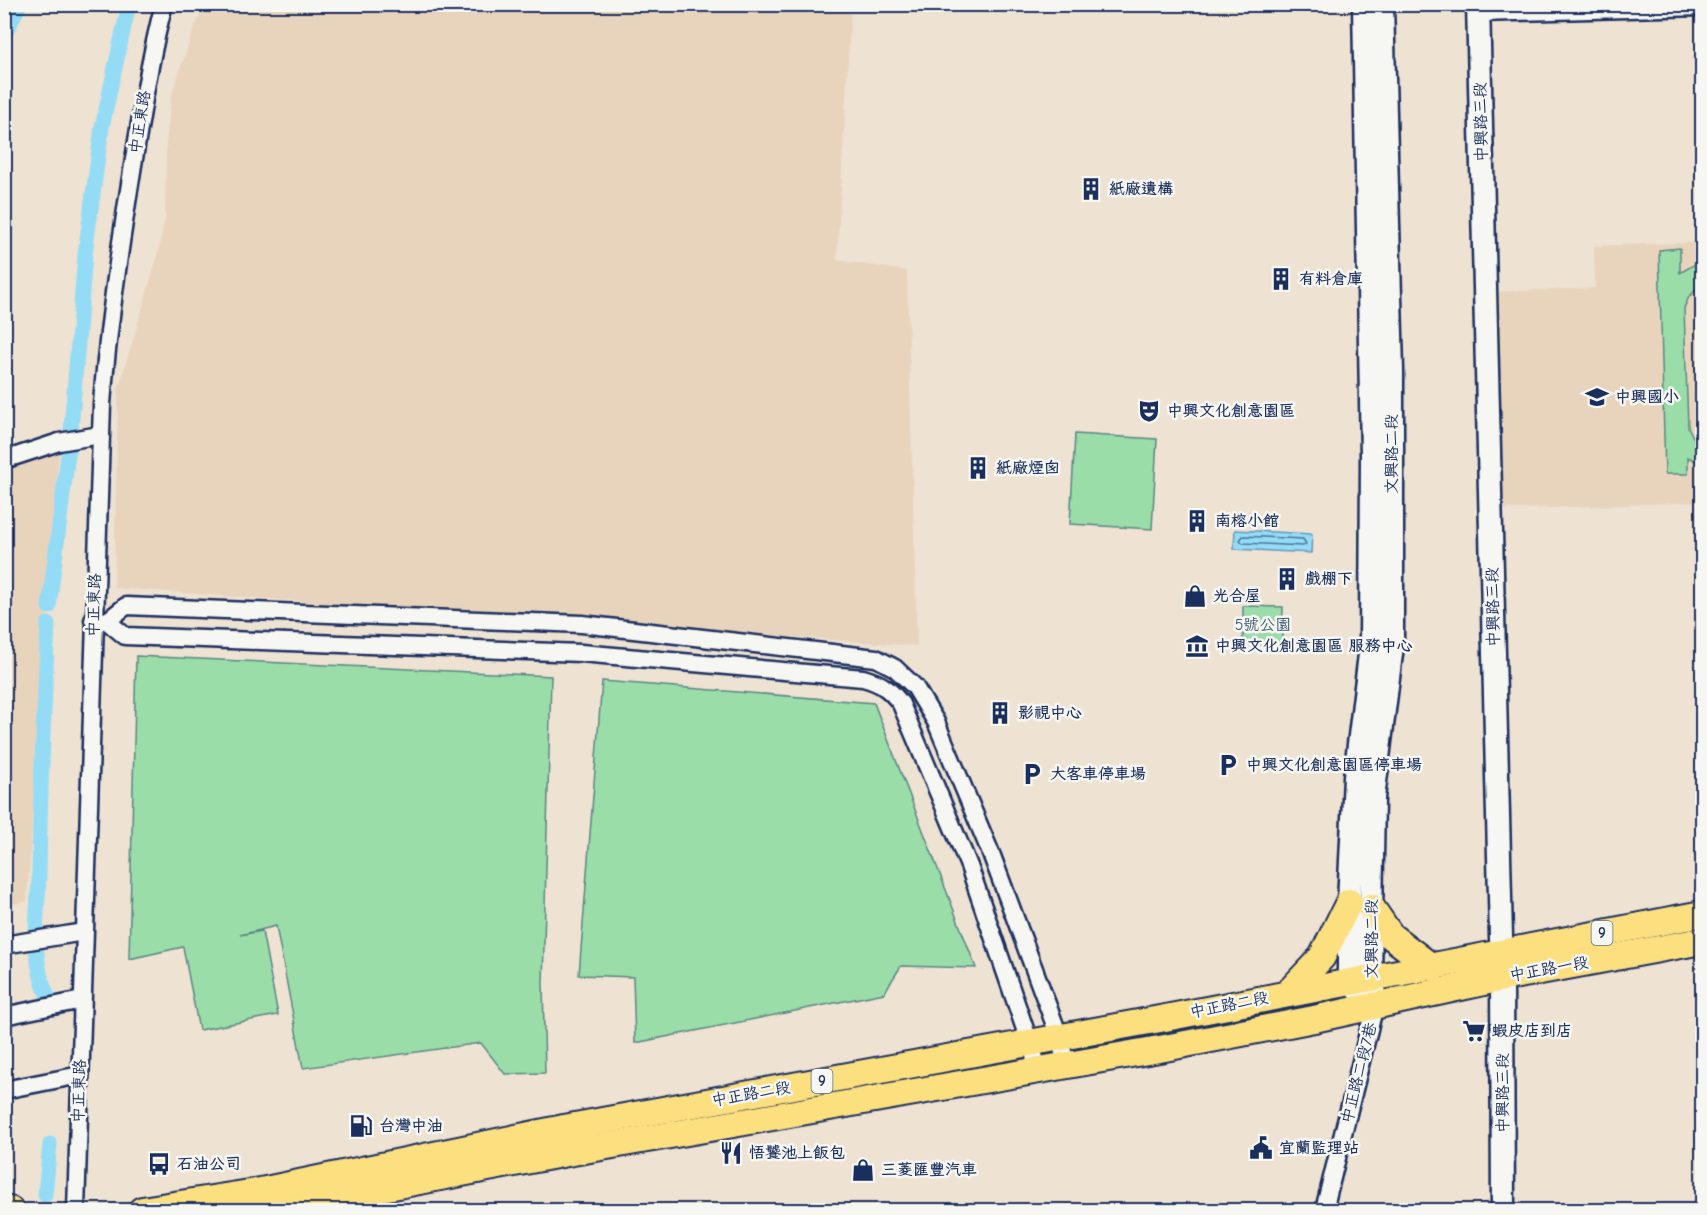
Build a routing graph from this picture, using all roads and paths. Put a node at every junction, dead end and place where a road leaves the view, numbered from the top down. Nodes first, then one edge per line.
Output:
1 (164, 4) edge
2 (1364, 4) edge
3 (1382, 4) edge
4 (1702, 7) edge
5 (1479, 8) edge
6 (100, 435) junction
7 (4, 460) edge
8 (100, 620) junction
9 (1360, 905) junction
10 (1702, 914) edge
11 (84, 932) junction
12 (1702, 941) edge
13 (4, 945) edge
14 (1501, 952) junction
15 (1434, 968) junction
16 (1502, 978) junction
17 (1360, 980) junction
18 (1287, 994) junction
19 (82, 1000) junction
20 (1376, 1005) junction
21 (4, 1016) edge
22 (1059, 1036) junction
23 (1032, 1042) junction
24 (1066, 1064) junction
25 (1039, 1070) junction
26 (80, 1075) junction
27 (4, 1090) edge
28 (261, 1204) edge
29 (4, 1209) edge
30 (10, 1210) edge
31 (76, 1210) edge
32 (142, 1210) edge
33 (1324, 1210) edge
34 (1503, 1210) edge

1 - 6 street, 中正東路
2 - 9 street, 文興路二段
3 - 9 street, 文興路二段
4 - 5 street
5 - 14 street, 中興路三段
6 - 7 street
6 - 8 street, 中正東路
8 - 11 street, 中正東路
8 - 22 street
8 - 23 street
9 - 15 main road
9 - 17 street, 文興路二段
9 - 18 main road
10 - 14 main road, 中正路一段 / 9
11 - 13 street
11 - 19 street, 中正東路
12 - 16 main road, 中正路一段 / 9
14 - 15 main road, 中正路二段 / 9
14 - 16 street, 中興路三段
15 - 17 main road, 中正路二段 / 9
16 - 20 main road, 中正路二段 / 9
16 - 34 street, 中興路三段
17 - 18 main road, 中正路二段 / 9
17 - 20 street, 文興路二段
18 - 22 main road, 中正路二段 / 9
19 - 21 street
19 - 26 street, 中正東路
20 - 24 main road, 中正路二段 / 9
20 - 33 street, 中正路二段7巷
22 - 23 main road, 中正路二段 / 9
22 - 24 street
23 - 25 street
23 - 28 main road, 中正路二段 / 9
24 - 25 main road, 中正路二段 / 9
25 - 28 main road, 中正路二段 / 9
26 - 27 street
26 - 31 street, 中正東路
28 - 32 main road, 中正路二段 / 9
29 - 30 main road

